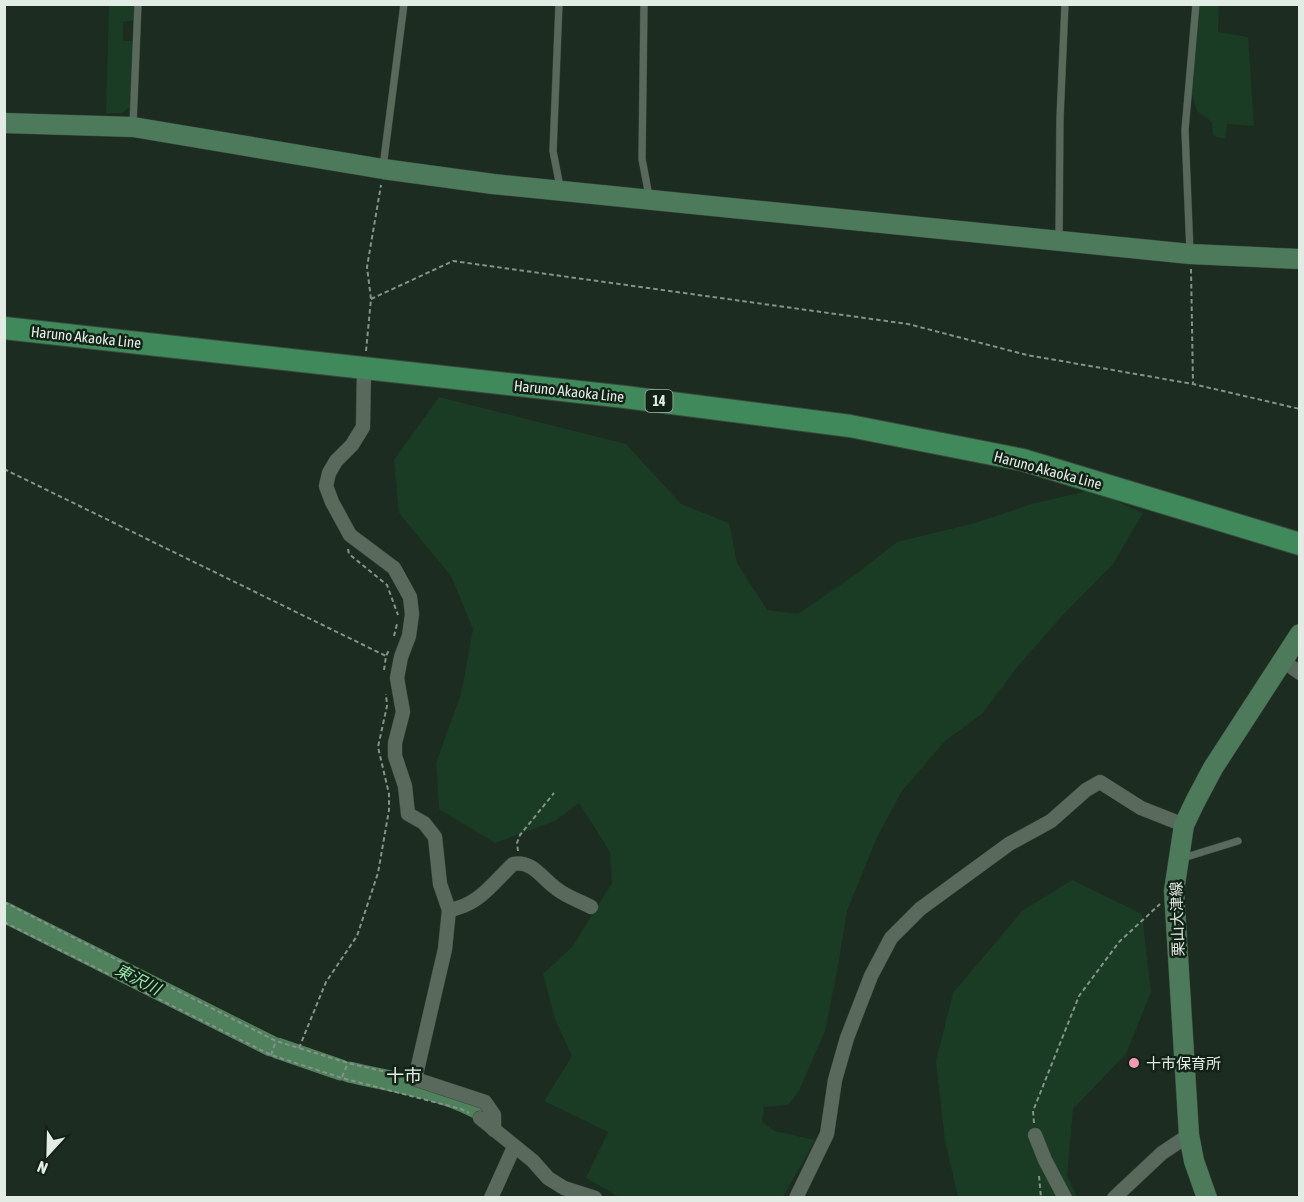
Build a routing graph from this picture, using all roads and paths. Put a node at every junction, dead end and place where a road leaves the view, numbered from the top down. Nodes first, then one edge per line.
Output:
1 (138, 4) edge
2 (404, 4) edge
3 (559, 4) edge
4 (644, 4) edge
5 (1065, 4) edge
6 (1196, 4) edge
7 (4, 123) edge
8 (133, 127) junction
9 (383, 169) junction
10 (560, 189) junction
11 (650, 199) junction
12 (1059, 240) junction
13 (1190, 254) junction
14 (1299, 259) edge
15 (371, 299) junction
16 (4, 328) edge
17 (364, 369) junction
18 (1193, 384) junction
19 (1299, 409) edge
20 (4, 469) edge
21 (350, 535) junction
22 (1299, 544) edge
23 (1299, 634) edge
24 (393, 641) dead end
25 (390, 649) dead end
26 (386, 656) junction
27 (1282, 660) junction
28 (1299, 673) edge
29 (385, 675) dead end
30 (385, 685) dead end
31 (554, 793) dead end
32 (1184, 825) junction
33 (1238, 841) dead end
34 (1178, 860) junction
35 (520, 862) junction
36 (1174, 891) junction
37 (4, 902) edge
38 (591, 907) dead end
39 (449, 910) junction
40 (4, 921) edge
41 (276, 1041) junction
42 (299, 1048) junction
43 (271, 1054) junction
44 (348, 1063) junction
45 (342, 1078) junction
46 (415, 1079) junction
47 (1033, 1111) dead end
48 (480, 1118) joint
49 (494, 1130) junction
50 (1035, 1135) dead end
51 (1189, 1135) junction
52 (514, 1148) junction
53 (491, 1197) edge
54 (595, 1197) edge
55 (796, 1197) edge
56 (1065, 1197) edge
57 (1114, 1197) edge
58 (1207, 1197) edge

1 - 8 lane
2 - 9 lane
3 - 10 lane
4 - 11 lane
5 - 12 lane
6 - 13 lane
7 - 8 street
8 - 9 street
9 - 10 street
9 - 15 path
10 - 11 street
11 - 12 street
12 - 13 street
13 - 14 street
13 - 18 path
15 - 17 path
15 - 18 path
16 - 17 main road, Haruno Akaoka Line / 14
17 - 21 street
17 - 22 main road, Haruno Akaoka Line / 14
18 - 19 path
20 - 26 path
21 - 24 path
21 - 39 street
23 - 27 street, 栗山大津線
25 - 26 path
26 - 29 path
27 - 28 street
27 - 32 street, 栗山大津線
30 - 42 path
31 - 35 path
32 - 34 street, 栗山大津線
32 - 55 street
33 - 34 lane
34 - 36 street, 栗山大津線
35 - 38 street
35 - 39 street
36 - 47 path
36 - 51 street, 栗山大津線
37 - 41 path
39 - 46 street
40 - 43 path
41 - 42 path
41 - 43 path
42 - 44 path
43 - 45 path
44 - 45 path
44 - 46 path
45 - 48 path
46 - 49 street
48 - 49 street
49 - 52 street
50 - 56 street
51 - 57 street
51 - 58 street, 栗山大津線
52 - 53 street
52 - 54 street

